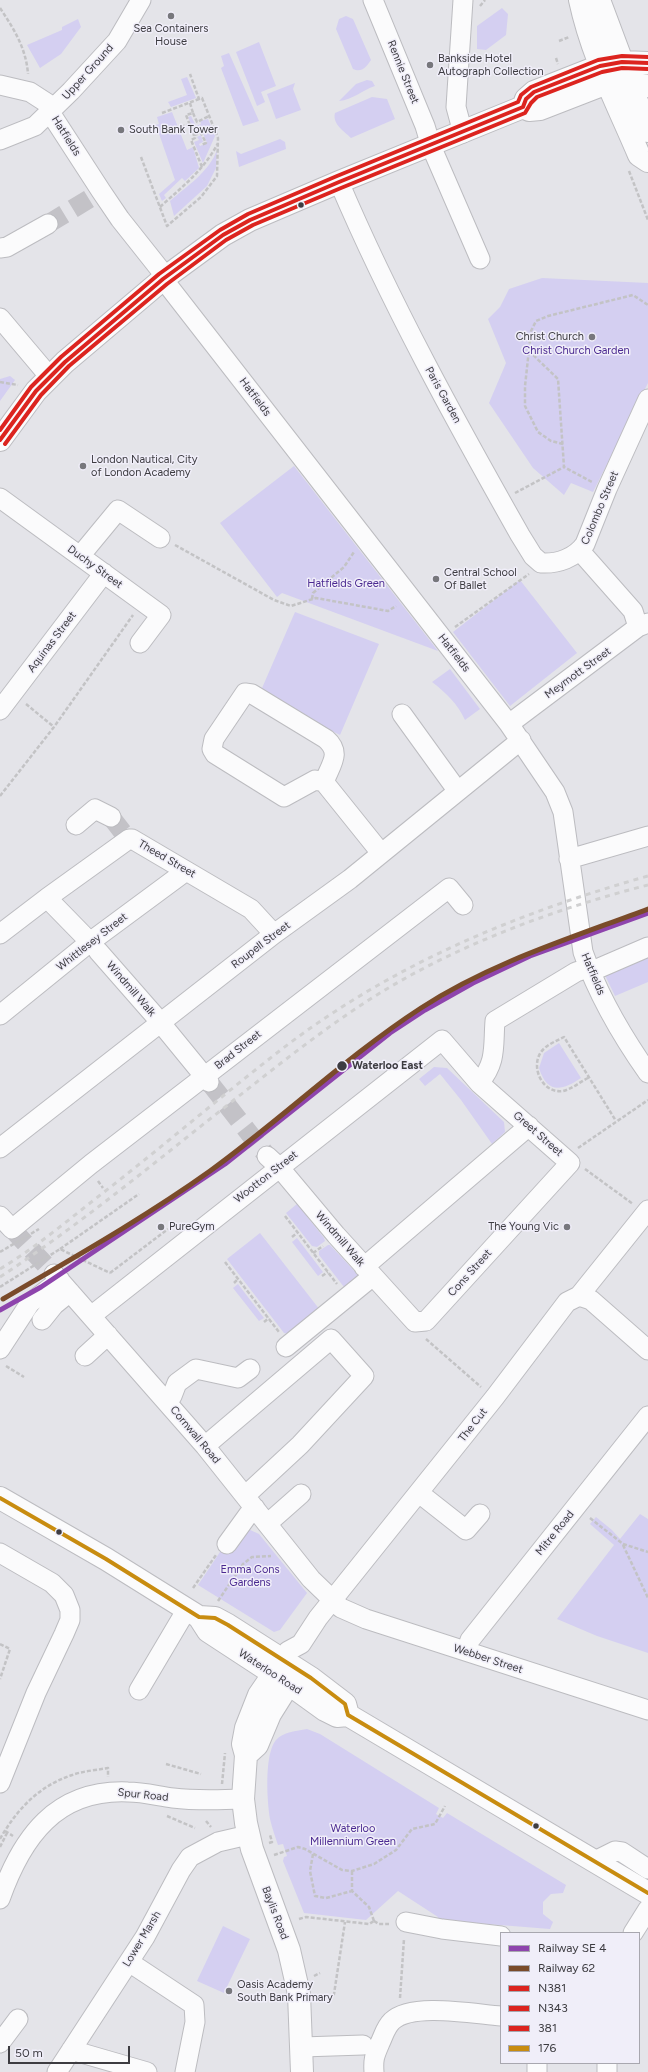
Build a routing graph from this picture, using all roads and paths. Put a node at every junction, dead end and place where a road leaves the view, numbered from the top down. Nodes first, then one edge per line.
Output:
1 (141, 0) edge
2 (373, 0) edge
3 (463, 0) edge
4 (580, 0) edge
5 (599, 0) edge
6 (0, 8) edge
7 (569, 38) dead end
8 (559, 41) dead end
9 (622, 62) junction
10 (648, 63) edge
11 (190, 74) dead end
12 (604, 75) junction
13 (639, 84) edge
14 (0, 85) edge
15 (30, 92) junction
16 (199, 99) junction
17 (190, 103) junction
18 (50, 110) junction
19 (644, 110) edge
20 (162, 113) dead end
21 (193, 113) junction
22 (209, 116) junction
23 (190, 124) junction
24 (181, 127) dead end
25 (648, 131) edge
26 (462, 133) junction
27 (194, 135) junction
28 (0, 140) edge
29 (218, 142) junction
30 (201, 144) dead end
31 (431, 146) junction
32 (141, 157) dead end
33 (648, 161) edge
34 (202, 168) junction
35 (339, 182) junction
36 (160, 207) junction
37 (48, 224) tunnel mouth
38 (0, 248) edge
39 (480, 259) dead end
40 (165, 278) junction
41 (648, 305) edge
42 (0, 318) edge
43 (529, 351) junction
44 (49, 376) junction
45 (0, 382) edge
46 (19, 385) dead end
47 (648, 399) edge
48 (0, 440) edge
49 (563, 444) junction
50 (564, 468) junction
51 (607, 489) junction
52 (0, 498) edge
53 (500, 501) junction
54 (160, 538) joint
55 (355, 551) dead end
56 (580, 551) junction
57 (80, 556) junction
58 (541, 563) junction
59 (104, 573) junction
60 (312, 599) junction
61 (398, 604) dead end
62 (154, 610) junction
63 (643, 625) edge
64 (442, 638) junction
65 (140, 643) dead end
66 (13, 693) junction
67 (0, 710) edge
68 (402, 714) dead end
69 (509, 724) junction
70 (54, 727) junction
71 (521, 740) junction
72 (324, 782) junction
73 (459, 790) junction
74 (0, 796) edge
75 (111, 817) tunnel mouth
76 (76, 825) dead end
77 (648, 836) edge
78 (382, 853) junction
79 (569, 859) junction
80 (186, 871) junction
81 (47, 898) junction
82 (463, 905) dead end
83 (0, 934) edge
84 (274, 934) junction
85 (94, 946) junction
86 (648, 947) edge
87 (589, 970) junction
88 (0, 1015) edge
89 (160, 1023) junction
90 (442, 1040) joint
91 (648, 1073) edge
92 (588, 1078) junction
93 (206, 1080) junction
94 (479, 1083) junction
95 (648, 1100) edge
96 (616, 1121) junction
97 (529, 1126) junction
98 (0, 1148) edge
99 (567, 1160) junction
100 (273, 1161) junction
101 (98, 1181) dead end
102 (103, 1188) dead end
103 (139, 1194) dead end
104 (647, 1212) edge
105 (284, 1216) dead end
106 (4, 1223) edge
107 (168, 1228) dead end
108 (38, 1229) dead end
109 (297, 1233) junction
110 (292, 1237) dead end
111 (60, 1249) junction
112 (0, 1252) edge
113 (225, 1262) dead end
114 (369, 1271) junction
115 (328, 1272) junction
116 (322, 1276) dead end
117 (238, 1279) junction
118 (61, 1282) junction
119 (234, 1283) dead end
120 (0, 1287) edge
121 (579, 1296) junction
122 (347, 1297) junction
123 (91, 1316) junction
124 (268, 1318) junction
125 (42, 1320) dead end
126 (264, 1322) dead end
127 (420, 1330) junction
128 (108, 1335) junction
129 (288, 1346) joint
130 (648, 1350) edge
131 (1, 1356) edge
132 (85, 1356) dead end
133 (250, 1369) dead end
134 (24, 1377) dead end
135 (482, 1387) dead end
136 (166, 1400) junction
137 (648, 1416) edge
138 (205, 1446) junction
139 (419, 1493) junction
140 (301, 1494) dead end
141 (0, 1498) edge
142 (250, 1502) junction
143 (480, 1514) dead end
144 (586, 1515) dead end
145 (267, 1524) junction
146 (227, 1544) joint
147 (623, 1544) junction
148 (648, 1552) edge
149 (0, 1554) edge
150 (269, 1556) dead end
151 (193, 1588) dead end
152 (648, 1598) edge
153 (332, 1599) junction
154 (217, 1603) dead end
155 (193, 1613) junction
156 (0, 1644) edge
157 (466, 1651) junction
158 (286, 1672) junction
159 (1, 1679) edge
160 (139, 1690) dead end
161 (648, 1710) edge
162 (166, 1764) dead end
163 (201, 1774) dead end
164 (0, 1783) edge
165 (243, 1799) junction
166 (445, 1806) dead end
167 (165, 1815) dead end
168 (195, 1828) dead end
169 (7, 1833) junction
170 (259, 1834) junction
171 (0, 1839) edge
172 (272, 1842) dead end
173 (26, 1843) junction
174 (0, 1847) edge
175 (313, 1854) junction
176 (272, 1856) dead end
177 (595, 1861) junction
178 (648, 1869) edge
179 (352, 1871) junction
180 (352, 1891) junction
181 (648, 1893) edge
182 (0, 1899) edge
183 (648, 1909) edge
184 (299, 1919) dead end
185 (345, 1922) junction
186 (406, 1922) dead end
187 (634, 1932) edge
188 (500, 1936) edge
189 (404, 1942) dead end
190 (129, 1962) junction
191 (320, 1973) dead end
192 (314, 1976) dead end
193 (328, 1999) dead end
194 (404, 2014) junction
195 (500, 2016) edge
196 (18, 2019) dead end
197 (0, 2043) edge
198 (363, 2045) dead end
199 (302, 2047) junction
200 (71, 2050) junction
201 (56, 2072) edge
202 (147, 2072) edge
203 (185, 2072) edge
204 (302, 2072) edge
205 (374, 2072) edge

1 - 18 street, Upper Ground
2 - 31 street, Rennie Street
3 - 26 street
4 - 12 main road
5 - 9 main road
6 - 15 path
7 - 8 path
9 - 10 main road
9 - 12 main road
9 - 13 main road
11 - 16 path
12 - 13 main road
12 - 26 main road
12 - 33 main road
13 - 19 main road
14 - 15 street, Hatfields
15 - 18 street, Hatfields
16 - 17 path
16 - 22 path
17 - 20 path
17 - 21 path
18 - 28 street, Upper Ground
18 - 40 street, Hatfields
19 - 25 main road
21 - 22 path
21 - 23 path
22 - 29 path
23 - 24 path
23 - 27 path
26 - 31 main road
27 - 30 path
27 - 34 path
29 - 34 path
29 - 36 path
31 - 35 main road
31 - 39 street, Rennie Street
32 - 36 path
34 - 36 path
35 - 40 main road
35 - 53 street, Paris Garden
37 - 38 street
40 - 44 main road
40 - 64 street, Hatfields
41 - 43 path
42 - 44 street
43 - 49 path
43 - 49 path
44 - 48 main road
45 - 46 path
47 - 51 street, Colombo Street
49 - 50 path
50 - 51 path
50 - 53 path
51 - 56 street, Colombo Street
52 - 57 street, Duchy Street
53 - 58 street, Paris Garden
54 - 57 street
54 - 60 path
55 - 60 path
56 - 58 street
56 - 63 street, Colombo Street
57 - 59 street, Duchy Street
58 - 64 path
59 - 62 street, Duchy Street
59 - 66 street, Aquinas Street
60 - 61 path
62 - 65 street
62 - 70 path
63 - 69 street, Meymott Street
64 - 69 street, Hatfields
66 - 67 street, Aquinas Street
66 - 70 path
68 - 73 street
69 - 71 street, Hatfields
70 - 74 path
71 - 73 street, Roupell Street
71 - 79 street, Hatfields
72 - 72 street
72 - 78 street
73 - 78 street, Roupell Street
75 - 76 street
77 - 79 street
78 - 84 street, Roupell Street
79 - 87 street, Hatfields
80 - 81 street, Theed Street
80 - 84 street, Theed Street
80 - 85 street, Whittlesey Street
81 - 83 street, Theed Street
81 - 85 street, Windmill Walk
82 - 93 street, Brad Street
84 - 89 street, Roupell Street
85 - 88 street, Whittlesey Street
85 - 89 street, Windmill Walk
86 - 87 street
87 - 91 street, Hatfields
87 - 94 street
89 - 93 street, Windmill Walk
89 - 98 street, Roupell Street
90 - 94 street, Greet Street
90 - 100 street, Wootton Street
92 - 92 path
92 - 96 path
93 - 106 street, Brad Street
94 - 97 street, Greet Street
95 - 96 path
96 - 99 path
97 - 99 street, Greet Street
97 - 114 street
99 - 104 path, Greet Street
99 - 127 street, Cons Street
100 - 114 street, Windmill Walk
100 - 123 street, Wootton Street
101 - 102 path
103 - 111 path
104 - 121 street, The Cut
105 - 109 path
107 - 111 path, bridge
108 - 112 path, bridge
109 - 110 path
109 - 115 path
111 - 120 path, bridge
113 - 117 path
114 - 122 street
114 - 127 street, Windmill Walk
115 - 116 path
115 - 122 path
117 - 119 path
117 - 124 path
118 - 123 street, Cornwall Road
118 - 125 street
118 - 131 street
121 - 130 street
121 - 139 street, The Cut
122 - 129 street
123 - 128 street, Cornwall Road
124 - 126 path
124 - 129 path
127 - 135 path
128 - 132 street
128 - 136 street, Cornwall Road
131 - 134 path
133 - 136 street
136 - 138 street, Cornwall Road
137 - 157 street, Mitre Road
138 - 142 street, Cornwall Road
138 - 142 street
139 - 143 street
139 - 153 street, The Cut
140 - 145 street
141 - 155 main road, Waterloo Road
142 - 145 street, Cornwall Road
142 - 146 street
144 - 147 path
145 - 153 street, Cornwall Road
146 - 151 path
147 - 148 path
147 - 152 path
149 - 164 street
150 - 154 path
153 - 157 street, Webber Street
153 - 158 street, The Cut
155 - 158 main road, Waterloo Road
155 - 160 street
156 - 159 path
157 - 161 street, Webber Street
158 - 165 main road, Baylis Road
158 - 177 main road, Waterloo Road
162 - 163 path
165 - 170 main road, Baylis Road
165 - 173 street, Spur Road
166 - 179 path
167 - 168 path
169 - 171 path
169 - 173 path
169 - 174 path
170 - 172 path
170 - 190 street, Lower Marsh
170 - 199 main road, Baylis Road
173 - 182 street, Spur Road
175 - 176 path
175 - 179 path
175 - 180 path
177 - 178 street
177 - 181 main road, Waterloo Road
179 - 180 path
180 - 185 path
183 - 187 street
184 - 185 path
185 - 193 path
186 - 188 street
189 - 194 path
190 - 200 street, Lower Marsh
190 - 203 street
191 - 192 path
194 - 195 street
194 - 205 street
196 - 197 street
198 - 199 street
199 - 204 main road, Baylis Road
200 - 201 street, Lower Marsh
200 - 202 street

